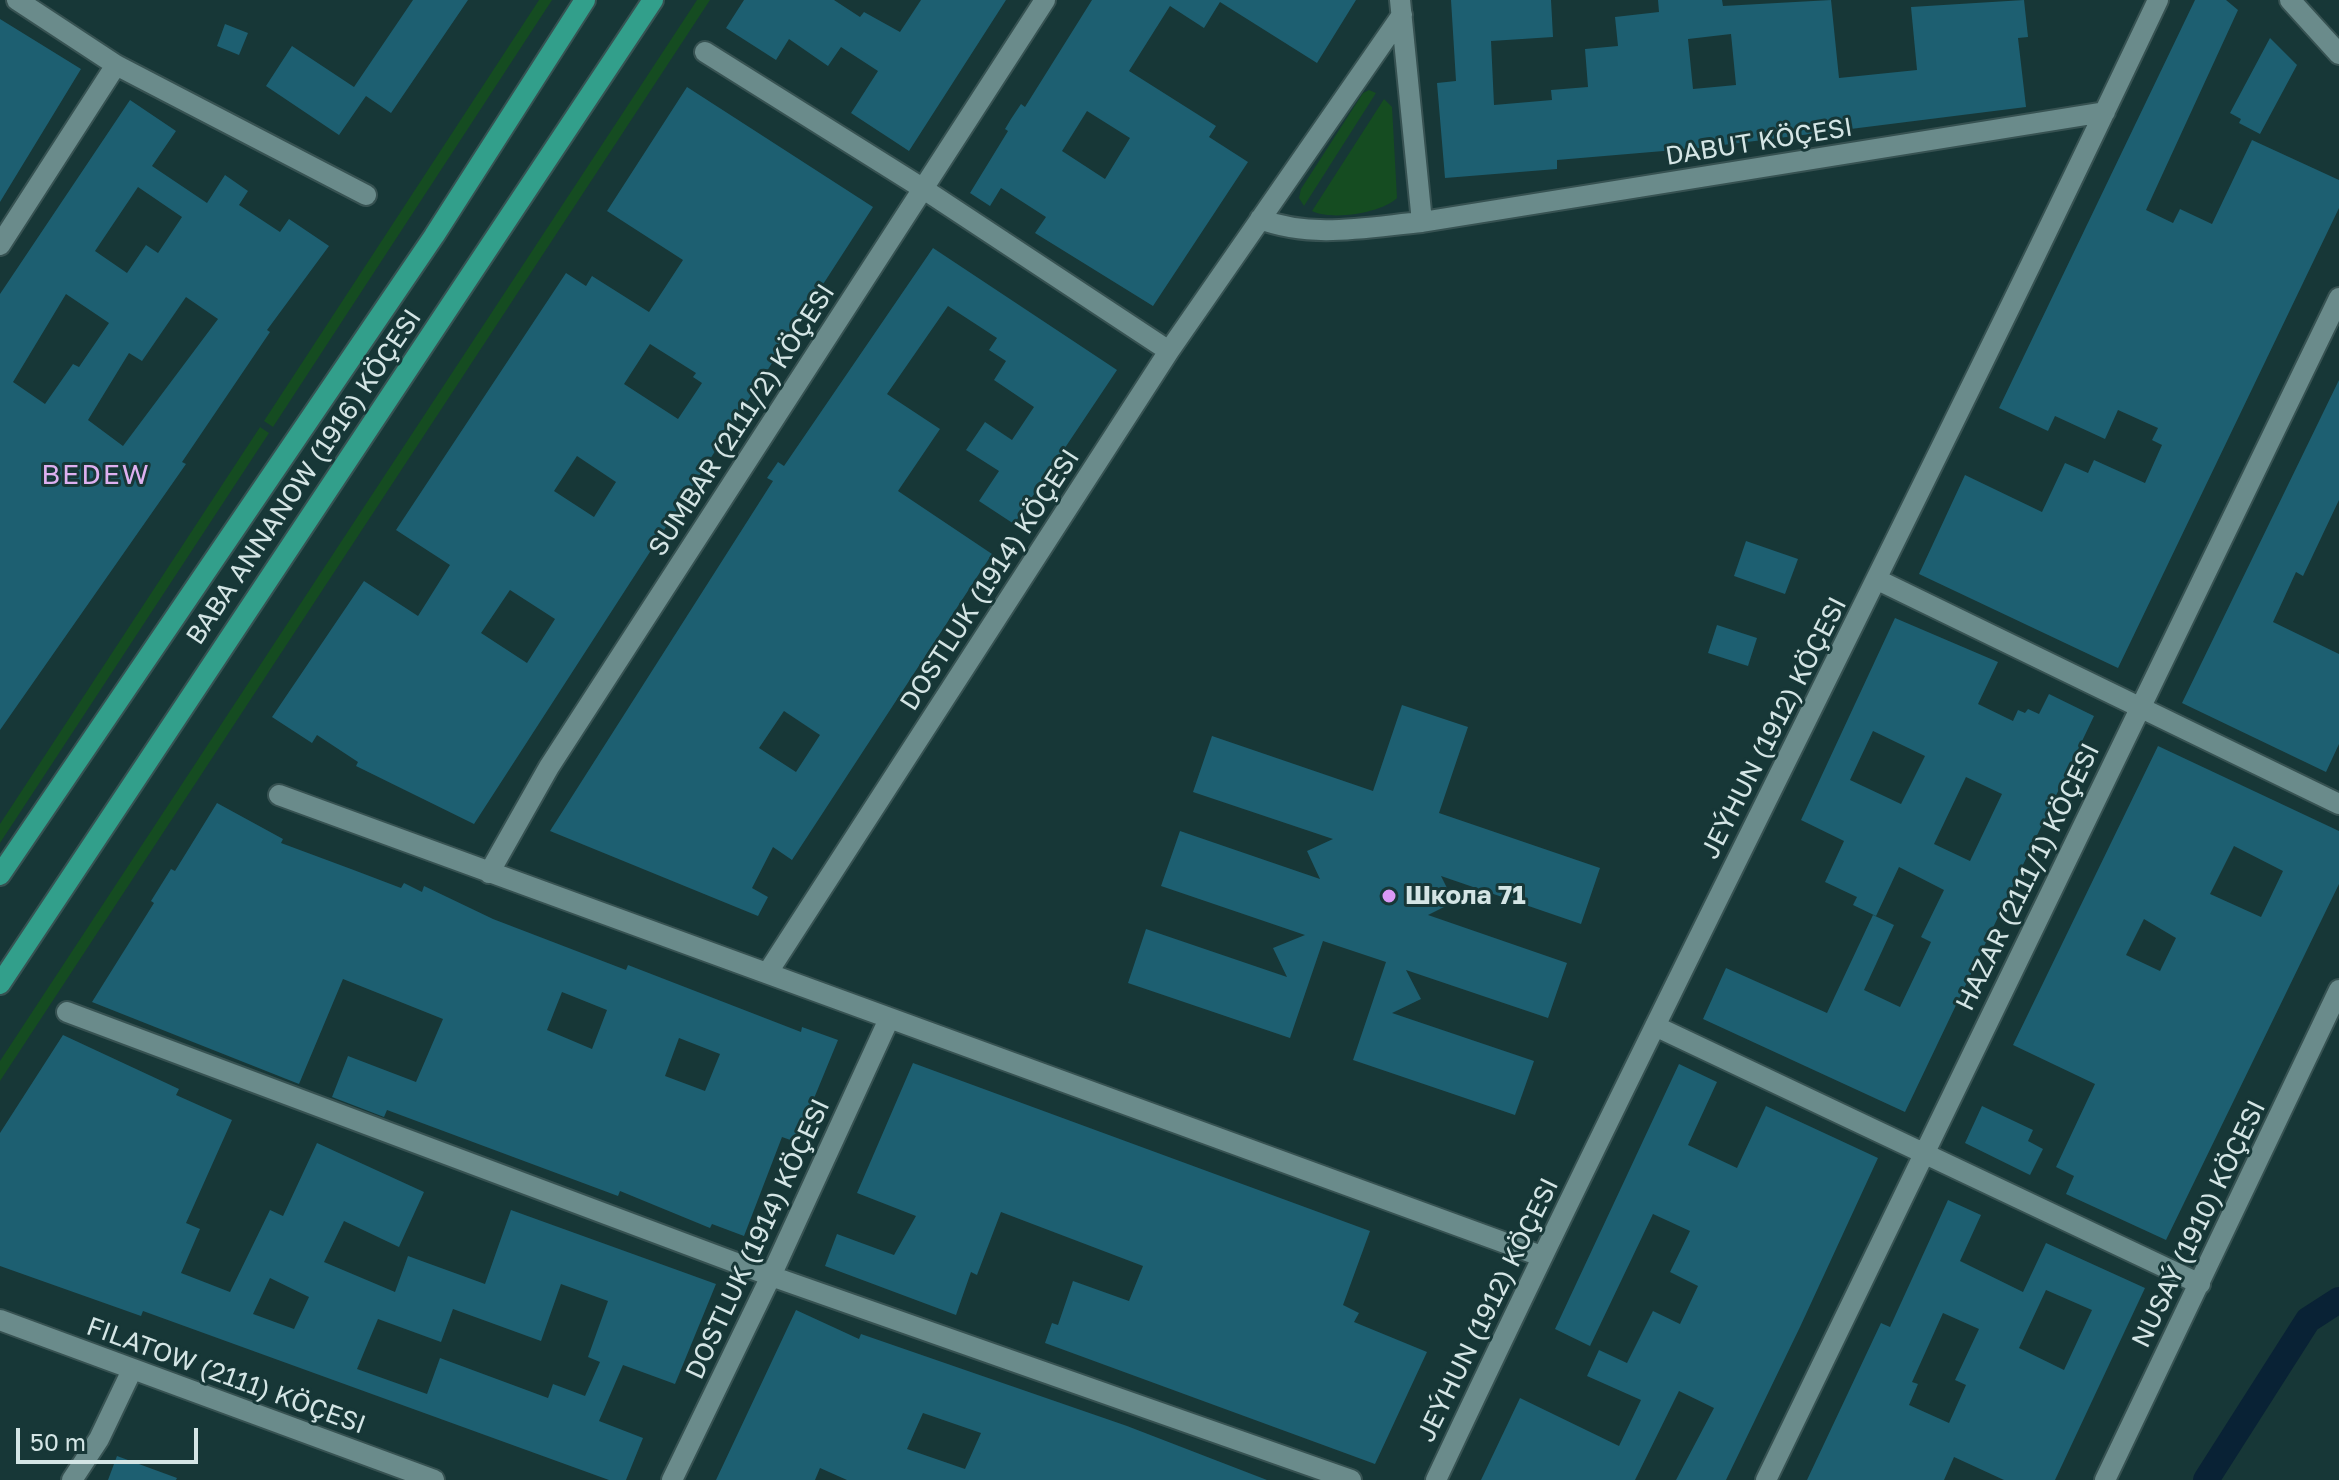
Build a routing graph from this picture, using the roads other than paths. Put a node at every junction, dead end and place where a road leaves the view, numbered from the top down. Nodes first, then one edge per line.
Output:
1 (17, 0) edge
2 (585, 0) edge
3 (653, 0) edge
4 (1045, 0) edge
5 (2158, 0) edge
6 (2290, 0) edge
7 (1401, 8) edge
8 (705, 52) dead end
9 (2339, 54) edge
10 (116, 65) junction
11 (2105, 112) junction
12 (922, 188) junction
13 (366, 195) dead end
14 (1260, 219) junction
15 (1422, 222) junction
16 (0, 245) edge
17 (2339, 298) edge
18 (1169, 351) junction
19 (1878, 580) junction
20 (2140, 708) junction
21 (279, 795) dead end
22 (2339, 804) edge
23 (489, 873) junction
24 (0, 875) edge
25 (768, 972) junction
26 (0, 984) edge
27 (2339, 990) edge
28 (67, 1012) dead end
29 (889, 1019) junction
30 (1655, 1026) junction
31 (1922, 1153) junction
32 (1541, 1256) junction
33 (771, 1276) junction
34 (2200, 1284) junction
35 (0, 1320) edge
36 (132, 1370) junction
37 (72, 1480) edge
38 (434, 1480) edge
39 (672, 1480) edge
40 (1351, 1480) edge
41 (1436, 1480) edge
42 (1766, 1480) edge
43 (2105, 1480) edge

1 - 10 street
2 - 24 main road, BABA ANNANOW (1916) KÖÇESI
3 - 26 main road, BABA ANNANOW (1916) KÖÇESI
4 - 12 street, SUMBAR (2111/2) KÖÇESI
5 - 11 street, JEÝHUN (1912) KÖÇESI
6 - 9 street
7 - 14 street, DOSTLUK (1914) KÖÇESI
7 - 15 street
8 - 12 street
10 - 13 street
10 - 16 street
11 - 15 street, DABUT KÖÇESI
11 - 19 street, JEÝHUN (1912) KÖÇESI
12 - 18 street
12 - 23 street, SUMBAR (2111/2) KÖÇESI
14 - 15 street, DABUT KÖÇESI
14 - 18 street, DOSTLUK (1914) KÖÇESI
17 - 20 street, HAZAR (2111/1) KÖÇESI
18 - 25 street, DOSTLUK (1914) KÖÇESI
19 - 20 street
19 - 30 street, JEÝHUN (1912) KÖÇESI
20 - 22 street
20 - 31 street, HAZAR (2111/1) KÖÇESI
21 - 23 street
23 - 25 street
25 - 29 street
27 - 34 street, NUSAÝ (1910) KÖÇESI
28 - 33 street
29 - 32 street
29 - 33 street, DOSTLUK (1914) KÖÇESI
30 - 31 street
30 - 32 street, JEÝHUN (1912) KÖÇESI
31 - 34 street
31 - 42 street, HAZAR (2111/1) KÖÇESI
32 - 41 street, JEÝHUN (1912) KÖÇESI
33 - 39 street, DOSTLUK (1914) KÖÇESI
33 - 40 street
34 - 43 street, NUSAÝ (1910) KÖÇESI
35 - 36 street, FILATOW (2111) KÖÇESI
36 - 37 street
36 - 38 street, FILATOW (2111) KÖÇESI

